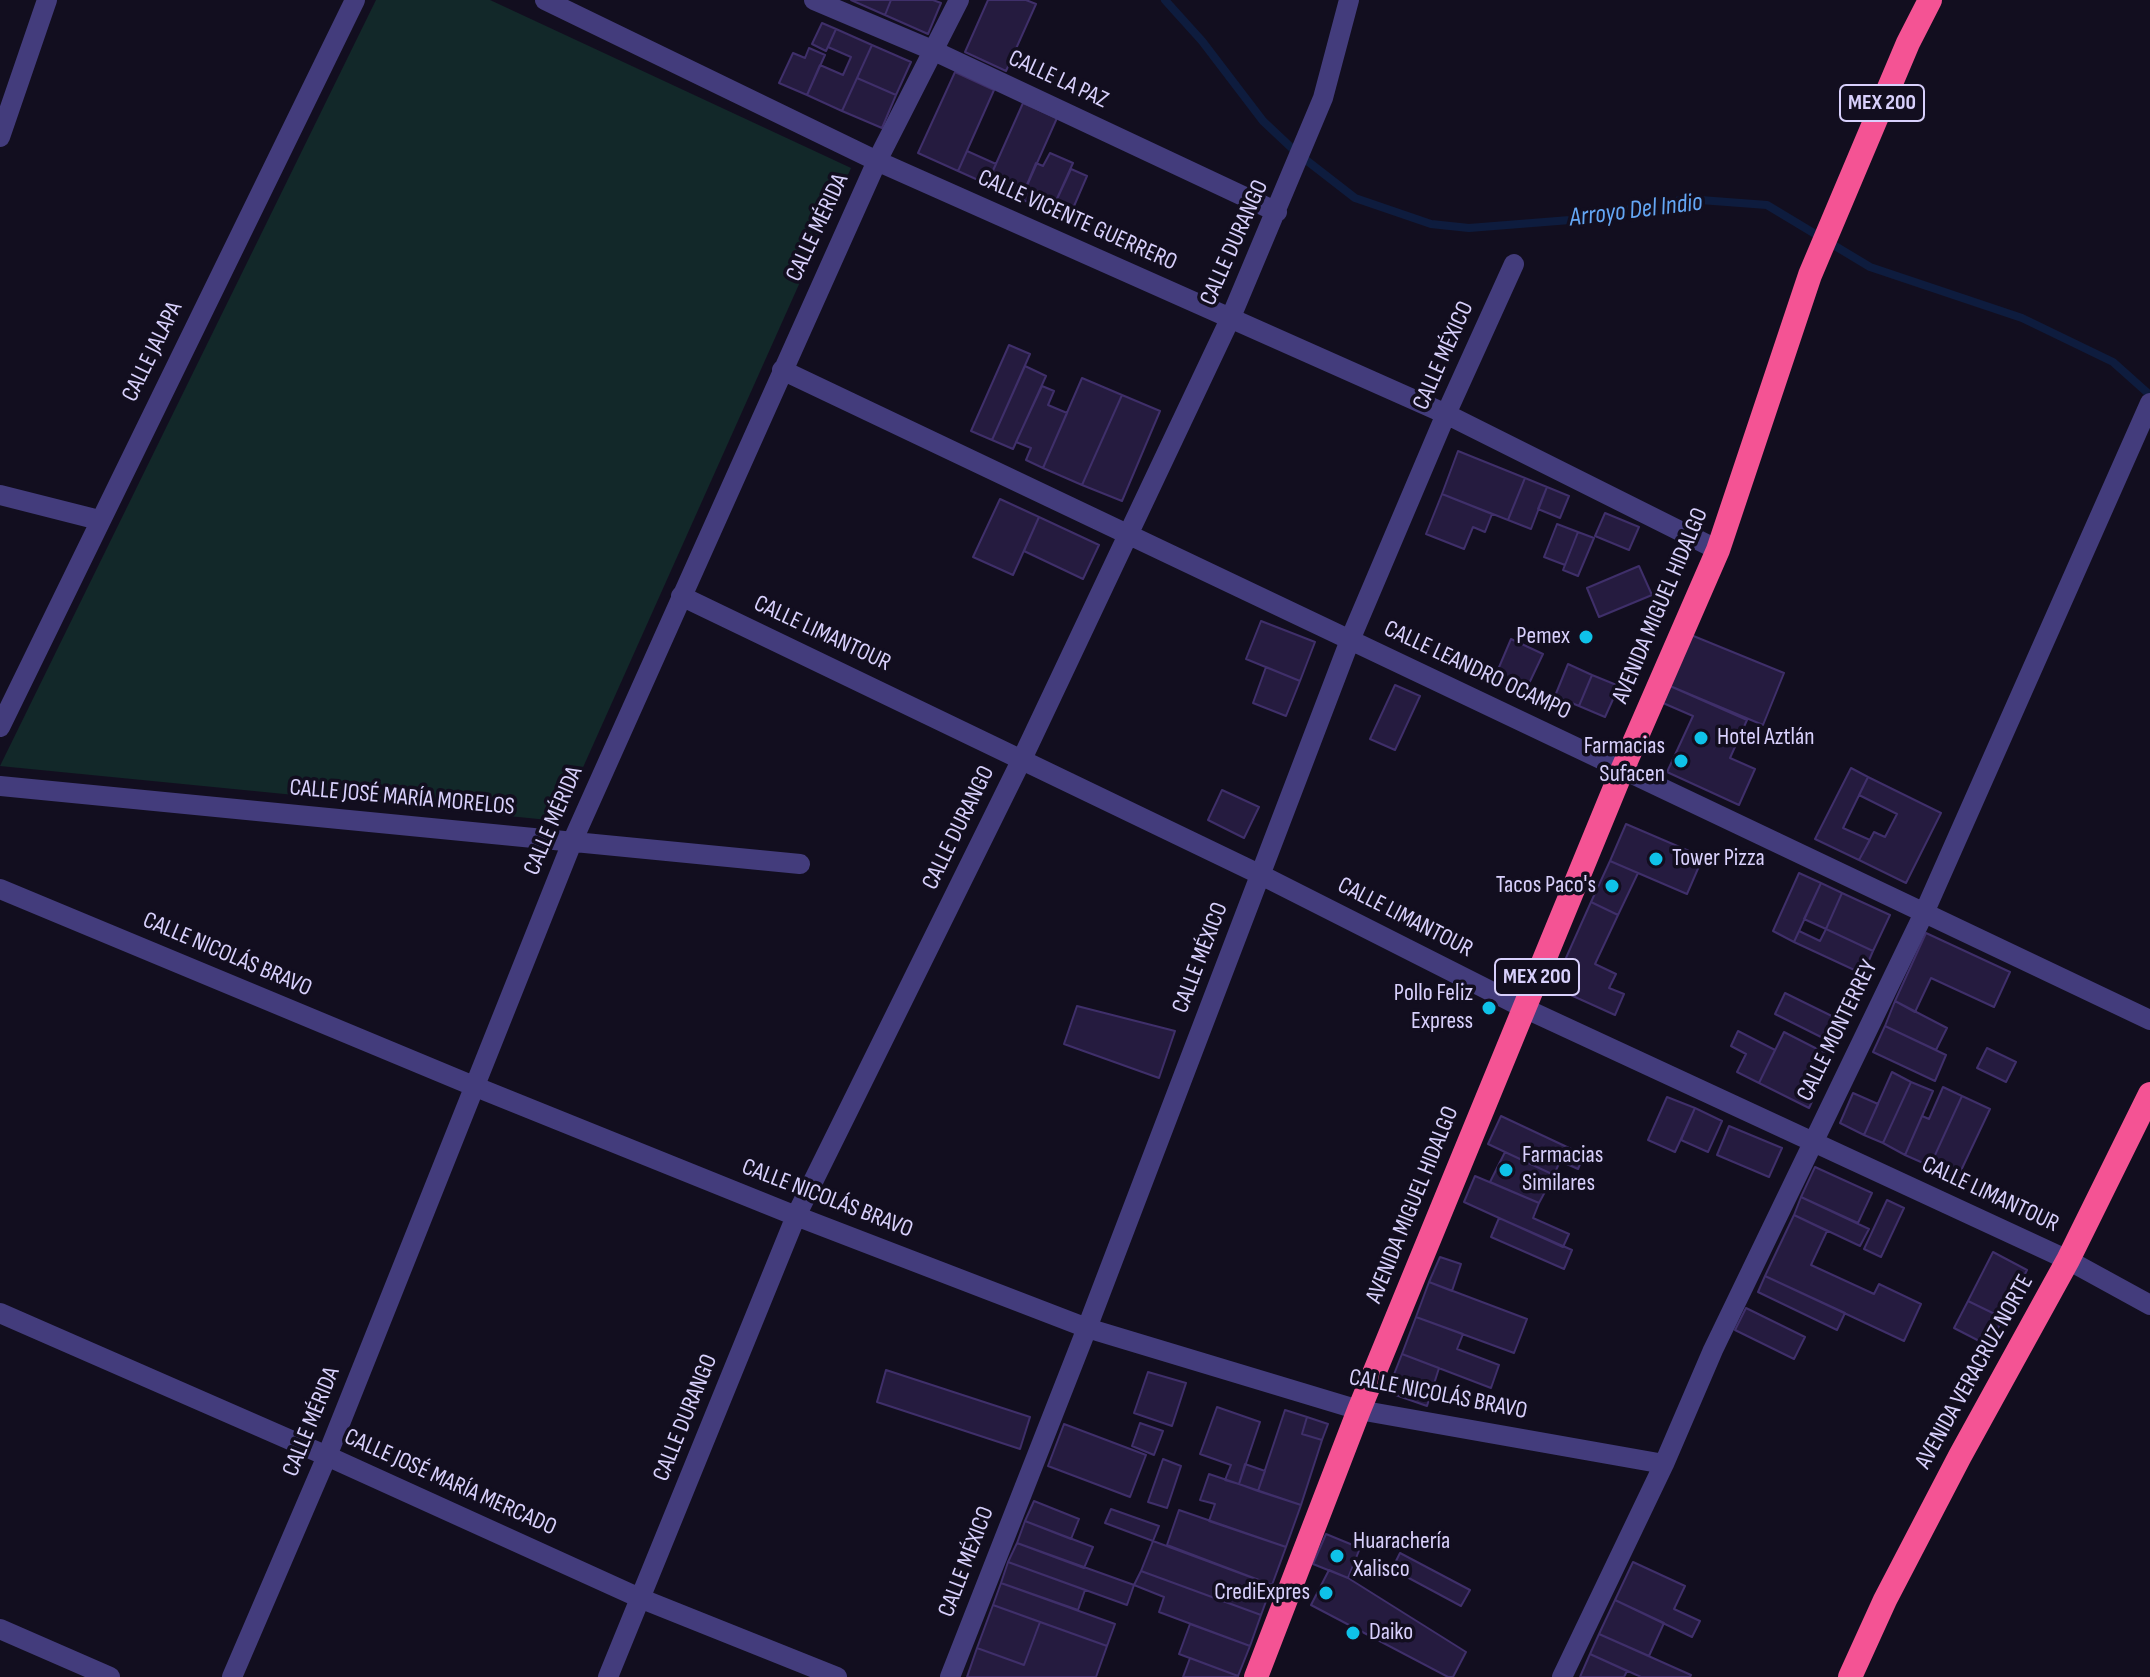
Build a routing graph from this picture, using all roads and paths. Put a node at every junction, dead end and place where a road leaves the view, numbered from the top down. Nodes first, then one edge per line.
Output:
1 (47, 0) edge
2 (355, 0) edge
3 (545, 0) edge
4 (814, 0) edge
5 (959, 0) edge
6 (1349, 0) edge
7 (1930, 0) edge
8 (932, 50) junction
9 (0, 137) edge
10 (877, 161) junction
11 (1277, 212) junction
12 (1514, 264) dead end
13 (1231, 317) junction
14 (782, 370) junction
15 (2150, 403) edge
16 (1446, 414) junction
17 (0, 495) edge
18 (99, 520) junction
19 (1129, 537) junction
20 (1718, 550) junction
21 (681, 596) junction
22 (1350, 640) junction
23 (0, 727) edge
24 (1022, 759) junction
25 (1623, 768) junction
26 (0, 786) edge
27 (573, 840) junction
28 (800, 864) dead end
29 (1261, 875) junction
30 (0, 889) edge
31 (1924, 913) junction
32 (1524, 1008) junction
33 (2150, 1020) edge
34 (476, 1087) junction
35 (2150, 1094) edge
36 (1814, 1141) junction
37 (796, 1216) junction
38 (2068, 1260) junction
39 (2150, 1305) edge
40 (0, 1313) edge
41 (1087, 1328) junction
42 (1359, 1410) junction
43 (327, 1456) junction
44 (1664, 1464) junction
45 (642, 1599) junction
46 (0, 1629) edge
47 (110, 1677) edge
48 (232, 1677) edge
49 (608, 1677) edge
50 (837, 1677) edge
51 (950, 1677) edge
52 (1256, 1677) edge
53 (1562, 1677) edge
54 (1850, 1677) edge

1 - 9 street
2 - 18 street, CALLE JALAPA
3 - 10 street, CALLE VICENTE GUERRERO
4 - 8 street, CALLE LA PAZ
5 - 8 street, CALLE MÉRIDA
6 - 11 street, CALLE DURANGO
7 - 20 highway, AVENIDA MIGUEL HIDALGO / MEX 200
8 - 10 street, CALLE MÉRIDA
8 - 11 street, CALLE LA PAZ
10 - 13 street, CALLE VICENTE GUERRERO
10 - 14 street, CALLE MÉRIDA
11 - 13 street, CALLE DURANGO
12 - 16 street, CALLE MÉXICO
13 - 16 street, CALLE VICENTE GUERRERO
13 - 19 street, CALLE DURANGO
14 - 19 street, CALLE LEANDRO OCAMPO
14 - 21 street, CALLE MÉRIDA
15 - 31 street, CALLE MONTERREY
16 - 20 street, CALLE VICENTE GUERRERO
16 - 22 street, CALLE MÉXICO
17 - 18 street
18 - 23 street, CALLE JALAPA
19 - 22 street, CALLE LEANDRO OCAMPO
19 - 24 street, CALLE DURANGO
20 - 25 highway, AVENIDA MIGUEL HIDALGO / MEX 200
21 - 24 street, CALLE LIMANTOUR
21 - 27 street, CALLE MÉRIDA
22 - 25 street, CALLE LEANDRO OCAMPO
22 - 29 street, CALLE MÉXICO
24 - 29 street, CALLE LIMANTOUR
24 - 37 street, CALLE DURANGO
25 - 31 street, CALLE LEANDRO OCAMPO
25 - 32 highway, AVENIDA MIGUEL HIDALGO / MEX 200
26 - 27 street, CALLE JOSÉ MARÍA MORELOS
27 - 28 street, CALLE JOSÉ MARÍA MORELOS
27 - 34 street, CALLE MÉRIDA
29 - 32 street, CALLE LIMANTOUR
29 - 41 street, CALLE MÉXICO
30 - 34 street, CALLE NICOLÁS BRAVO
31 - 33 street, CALLE LEANDRO OCAMPO
31 - 36 street, CALLE MONTERREY
32 - 36 street, CALLE LIMANTOUR
32 - 42 highway, AVENIDA MIGUEL HIDALGO / MEX 200
34 - 37 street, CALLE NICOLÁS BRAVO
34 - 43 street, CALLE MÉRIDA
35 - 38 highway, AVENIDA VERACRUZ NORTE
36 - 38 street, CALLE LIMANTOUR
36 - 44 street, CALLE MONTERREY
37 - 41 street, CALLE NICOLÁS BRAVO
37 - 45 street, CALLE DURANGO
38 - 39 street, CALLE LIMANTOUR
38 - 54 highway, AVENIDA VERACRUZ NORTE
40 - 43 street, CALLE JOSÉ MARÍA MERCADO
41 - 42 street, CALLE NICOLÁS BRAVO
41 - 51 street, CALLE MÉXICO
42 - 44 street, CALLE NICOLÁS BRAVO
42 - 52 highway, AVENIDA MIGUEL HIDALGO / MEX 200
43 - 45 street, CALLE JOSÉ MARÍA MERCADO
43 - 48 street, CALLE MÉRIDA
44 - 53 street, CALLE MONTERREY
45 - 49 street, CALLE DURANGO
45 - 50 street, CALLE JOSÉ MARÍA MERCADO
46 - 47 street

